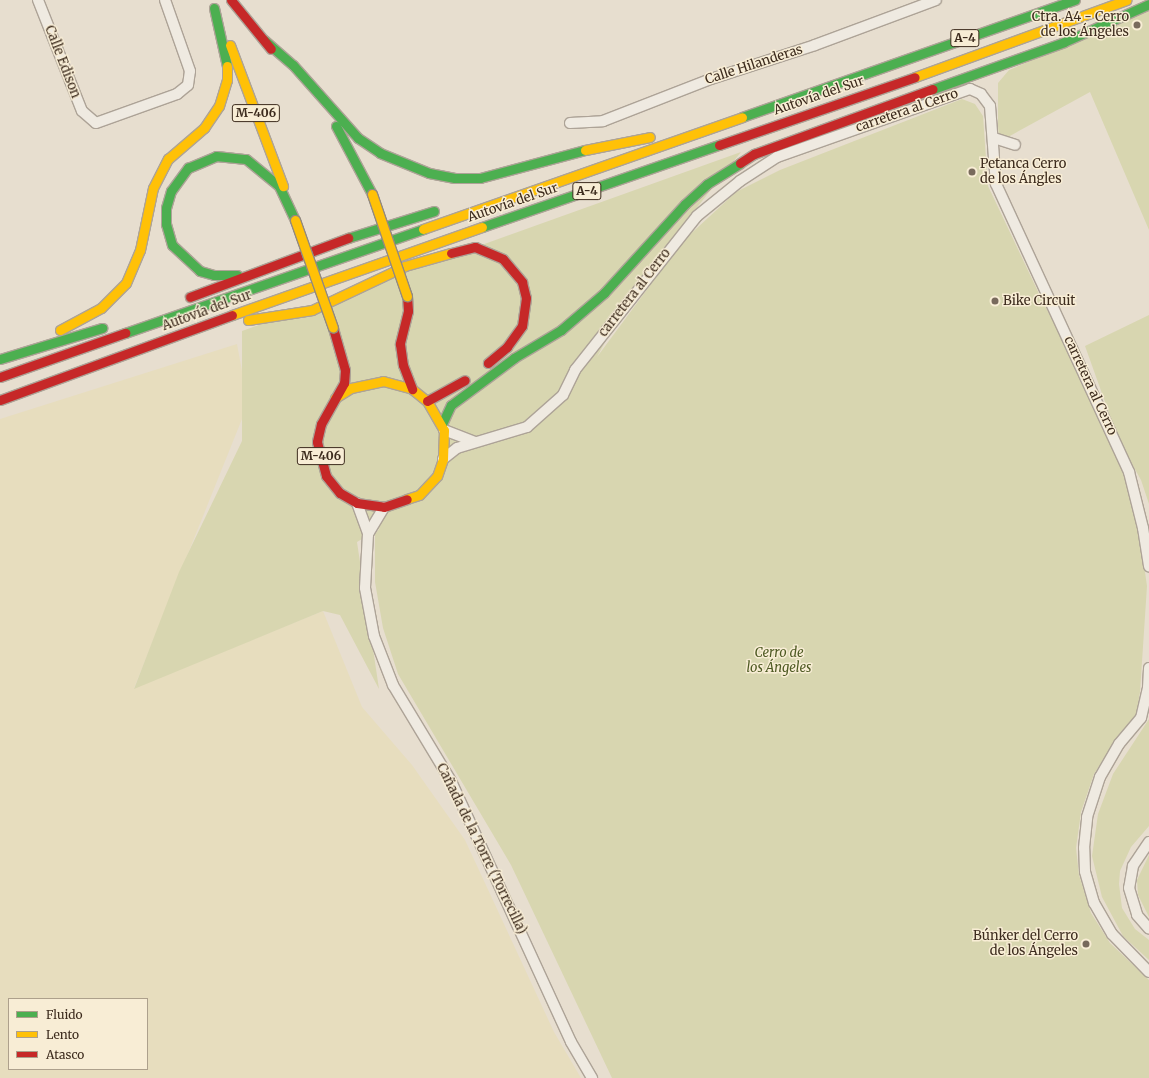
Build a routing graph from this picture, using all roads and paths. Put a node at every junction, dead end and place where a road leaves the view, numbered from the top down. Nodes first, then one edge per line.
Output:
1 (38, 0) edge
2 (165, 0) edge
3 (231, 0) edge
4 (936, 0) edge
5 (1075, 0) edge
6 (1126, 0) edge
7 (212, 4) edge
8 (1149, 4) edge
9 (264, 40) junction
10 (842, 81) junction
11 (770, 96) dead end
12 (570, 123) dead end
13 (994, 138) junction
14 (1015, 145) dead end
15 (562, 167) dead end
16 (444, 208) dead end
17 (295, 220) junction
18 (254, 272) junction
19 (178, 302) dead end
20 (115, 324) dead end
21 (0, 353) edge
22 (0, 358) edge
23 (482, 368) dead end
24 (471, 376) dead end
25 (0, 377) edge
26 (48, 383) junction
27 (412, 389) junction
28 (335, 398) junction
29 (0, 400) edge
30 (427, 401) junction
31 (443, 427) junction
32 (475, 442) junction
33 (443, 459) junction
34 (357, 503) junction
35 (384, 507) junction
36 (368, 534) junction
37 (1149, 567) edge
38 (1149, 668) edge
39 (1149, 842) edge
40 (1149, 929) edge
41 (1149, 972) edge
42 (592, 1078) edge

1 - 2 street, Calle Edison
3 - 9 highway
4 - 12 street, Calle Hilanderas
5 - 10 highway, Autovía del Sur / A-4
6 - 26 highway, Autovía del Sur / A-4
7 - 17 highway, M-406
7 - 21 highway
8 - 31 highway
9 - 15 highway
9 - 27 highway, bridge
10 - 11 highway
10 - 25 highway, Autovía del Sur / A-4
13 - 14 street
13 - 32 street, carretera al Cerro
13 - 37 street, carretera al Cerro
16 - 18 highway
17 - 18 highway
17 - 28 highway, M-406, bridge
18 - 19 highway
20 - 22 highway
23 - 26 highway
24 - 30 highway
26 - 29 highway, Autovía del Sur / A-4
27 - 28 highway
27 - 30 highway
28 - 34 highway, M-406
30 - 31 highway
31 - 32 street
31 - 33 highway, M-406
32 - 33 street, carretera al Cerro
33 - 35 highway, M-406
34 - 35 highway, M-406
34 - 36 street, Cañada de la Torre (Torrecilla)
35 - 36 street
36 - 42 street, Cañada de la Torre (Torrecilla)
38 - 41 street
39 - 40 street

